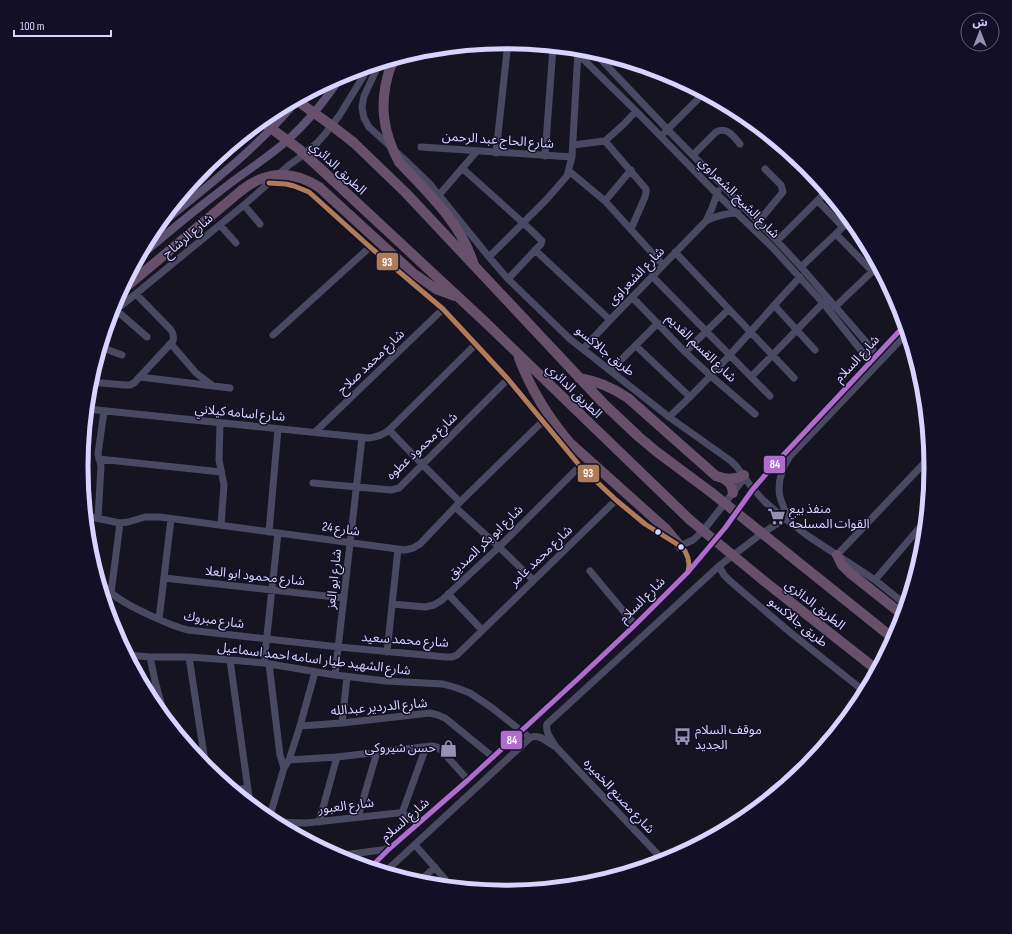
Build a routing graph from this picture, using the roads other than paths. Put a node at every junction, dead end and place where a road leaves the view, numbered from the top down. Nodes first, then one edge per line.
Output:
1 (507, 49) edge
2 (553, 52) edge
3 (578, 55) edge
4 (583, 56) edge
5 (602, 60) edge
6 (392, 65) edge
7 (376, 70) edge
8 (365, 74) edge
9 (334, 86) edge
10 (700, 97) edge
11 (300, 103) edge
12 (289, 110) edge
13 (636, 111) junction
14 (266, 125) edge
15 (668, 130) junction
16 (661, 137) junction
17 (605, 141) junction
18 (740, 144) dead end
19 (573, 145) junction
20 (422, 147) dead end
21 (477, 151) junction
22 (496, 153) junction
23 (692, 155) junction
24 (545, 156) junction
25 (572, 157) junction
26 (462, 168) junction
27 (765, 169) dead end
28 (631, 170) junction
29 (569, 171) junction
30 (269, 183) junction
31 (720, 183) junction
32 (717, 194) junction
33 (439, 195) junction
34 (823, 195) edge
35 (605, 201) junction
36 (818, 201) junction
37 (244, 205) junction
38 (174, 213) edge
39 (736, 213) junction
40 (749, 214) junction
41 (706, 221) junction
42 (758, 222) junction
43 (523, 223) junction
44 (260, 224) dead end
45 (846, 224) edge
46 (220, 225) junction
47 (843, 227) junction
48 (631, 229) junction
49 (836, 234) junction
50 (777, 241) junction
51 (236, 243) dead end
52 (370, 247) junction
53 (150, 248) edge
54 (535, 250) junction
55 (676, 252) junction
56 (489, 257) junction
57 (664, 265) junction
58 (475, 266) junction
59 (872, 266) edge
60 (801, 267) junction
61 (875, 270) edge
62 (652, 276) junction
63 (800, 277) junction
64 (508, 278) junction
65 (130, 283) edge
66 (136, 294) junction
67 (458, 296) junction
68 (632, 296) junction
69 (823, 303) junction
70 (774, 305) junction
71 (120, 307) edge
72 (835, 307) junction
73 (443, 309) junction
74 (729, 309) junction
75 (118, 312) edge
76 (610, 320) junction
77 (658, 323) junction
78 (797, 330) junction
79 (901, 330) edge
80 (706, 331) junction
81 (751, 331) junction
82 (273, 335) dead end
83 (903, 336) edge
84 (146, 337) dead end
85 (171, 344) junction
86 (475, 345) junction
87 (636, 346) junction
88 (105, 349) edge
89 (583, 349) junction
90 (816, 350) dead end
91 (685, 352) junction
92 (518, 354) junction
93 (122, 355) dead end
94 (730, 355) junction
95 (773, 355) junction
96 (880, 357) junction
97 (873, 365) junction
98 (611, 370) junction
99 (711, 376) junction
100 (140, 377) junction
101 (751, 377) junction
102 (578, 378) junction
103 (794, 378) dead end
104 (508, 380) junction
105 (97, 383) edge
106 (212, 385) junction
107 (230, 388) dead end
108 (770, 396) dead end
109 (690, 397) junction
110 (92, 410) edge
111 (104, 411) junction
112 (754, 414) dead end
113 (668, 417) junction
114 (543, 421) junction
115 (220, 424) junction
116 (278, 429) junction
117 (389, 430) junction
118 (315, 432) junction
119 (362, 438) junction
120 (99, 459) junction
121 (924, 463) edge
122 (423, 465) junction
123 (580, 466) junction
124 (221, 472) junction
125 (744, 476) junction
126 (724, 479) junction
127 (313, 483) dead end
128 (357, 487) junction
129 (753, 489) junction
130 (733, 493) junction
131 (616, 500) junction
132 (460, 502) junction
133 (455, 507) junction
134 (91, 517) edge
135 (98, 518) junction
136 (786, 518) junction
137 (171, 519) junction
138 (120, 522) junction
139 (221, 525) junction
140 (919, 528) edge
141 (269, 532) junction
142 (278, 533) junction
143 (350, 543) junction
144 (680, 546) junction
145 (499, 547) junction
146 (398, 549) junction
147 (837, 555) junction
148 (720, 566) junction
149 (590, 571) dead end
150 (688, 572) junction
151 (164, 578) junction
152 (533, 580) junction
153 (875, 580) junction
154 (106, 587) edge
155 (272, 589) junction
156 (111, 593) junction
157 (448, 594) junction
158 (344, 598) junction
159 (902, 602) edge
160 (392, 604) junction
161 (898, 611) edge
162 (159, 619) junction
163 (635, 625) junction
164 (482, 630) junction
165 (889, 635) edge
166 (267, 639) junction
167 (339, 647) junction
168 (388, 652) junction
169 (132, 655) edge
170 (150, 657) junction
171 (189, 657) junction
172 (230, 660) junction
173 (267, 664) junction
174 (873, 667) edge
175 (315, 672) junction
176 (335, 675) junction
177 (581, 676) junction
178 (347, 677) junction
179 (156, 687) junction
180 (151, 688) edge
181 (860, 688) edge
182 (575, 698) junction
183 (158, 699) edge
184 (342, 722) junction
185 (300, 726) junction
186 (521, 731) junction
187 (530, 738) junction
188 (426, 747) junction
189 (556, 747) junction
190 (377, 752) junction
191 (204, 757) edge
192 (337, 757) junction
193 (493, 757) junction
194 (289, 760) junction
195 (284, 768) junction
196 (468, 780) junction
197 (248, 788) junction
198 (240, 789) edge
199 (249, 797) edge
200 (271, 813) edge
201 (402, 813) junction
202 (358, 817) junction
203 (319, 822) junction
204 (288, 823) edge
205 (417, 825) junction
206 (415, 844) junction
207 (389, 849) junction
208 (349, 854) edge
209 (659, 856) edge
210 (374, 864) edge
211 (435, 867) junction
212 (391, 869) edge
213 (424, 877) edge
214 (445, 879) dead end

1 - 22 street
2 - 24 street
3 - 19 street, شارع الشيخ الشعراوي
4 - 13 street, شارع الشيخ الشعراوي
5 - 15 street, شارع الشيخ الشعراوي
6 - 58 highway, bridge
7 - 33 street, طريق جالاكسو
8 - 30 street, شارع الرشاح
9 - 53 main road
10 - 15 street
11 - 58 highway, الطريق الدائري, bridge
12 - 38 main road
13 - 16 street, شارع الشيخ الشعراوي
13 - 17 street
14 - 67 highway, الطريق الدائري, bridge
15 - 16 street
15 - 23 street, شارع الشيخ الشعراوي
16 - 32 street, شارع الشيخ الشعراوي
17 - 19 street
17 - 28 street
18 - 23 street
19 - 25 street, شارع الشيخ الشعراوي
20 - 21 street, شارع الحاج عبد الرحمن
21 - 22 street, شارع الحاج عبد الرحمن
21 - 26 street
22 - 24 street, شارع الحاج عبد الرحمن
23 - 31 street, شارع الشيخ الشعراوي
24 - 25 street, شارع الحاج عبد الرحمن
25 - 29 street, شارع الشيخ الشعراوي
26 - 33 street
26 - 43 street
27 - 42 street
28 - 35 street
28 - 48 street
29 - 35 street
29 - 43 street
30 - 37 street, شارع الرشاح
30 - 52 street
31 - 32 street, شارع الشعراوى
31 - 40 street, شارع الشيخ الشعراوي
32 - 39 street, شارع الشيخ الشعراوي
32 - 41 street, شارع الشعراوى
33 - 56 street, طريق جالاكسو
34 - 36 street
35 - 48 street
36 - 47 street
36 - 50 street
37 - 44 street
37 - 46 street, شارع الرشاح
39 - 40 street, شارع الشعراوى
39 - 41 street, شارع الشعراوى
39 - 63 street, شارع الشيخ الشعراوي
40 - 42 street, شارع الشيخ الشعراوي
41 - 55 street, شارع الشعراوى
42 - 50 street, شارع الشيخ الشعراوي
43 - 54 street
43 - 56 street
45 - 47 street
46 - 51 street
46 - 66 street, شارع الرشاح
47 - 49 street
48 - 57 street
49 - 59 street
49 - 60 street
50 - 60 street, شارع الشيخ الشعراوي
52 - 73 street
52 - 82 street
54 - 64 street
54 - 76 street
55 - 57 street, شارع الشعراوى
55 - 74 street
56 - 64 street, طريق جالاكسو
57 - 62 street, شارع الشعراوى
58 - 102 highway, الطريق الدائري
60 - 72 street, شارع الشيخ الشعراوي
61 - 72 street
62 - 68 street, شارع الشعراوى
62 - 80 street
63 - 69 street, شارع الشيخ الشعراوي
63 - 70 street
64 - 89 street, طريق جالاكسو
65 - 67 highway, bridge
66 - 71 street, شارع الرشاح
66 - 85 street
67 - 92 highway, الطريق الدائري
68 - 76 street, شارع الشعراوى
68 - 77 street, شارع القسم القديم
69 - 78 street
69 - 97 street, شارع الشيخ الشعراوي
70 - 78 street
70 - 81 street
72 - 96 street, شارع الشيخ الشعراوي
73 - 86 street
73 - 118 street, شارع محمد صلاح
74 - 80 street
74 - 81 street
75 - 84 street
76 - 89 street, شارع الشعراوى
77 - 87 street
77 - 91 street, شارع القسم القديم
78 - 90 street
78 - 95 street
79 - 96 street, شارع السلام
80 - 91 street
80 - 94 street
81 - 94 street
81 - 95 street
83 - 96 street, شارع السلام
85 - 100 street
85 - 106 street
86 - 104 street
86 - 117 street
87 - 98 street
87 - 109 street
88 - 93 street
89 - 98 street, طريق جالاكسو
91 - 99 street, شارع القسم القديم
92 - 144 highway
92 - 174 highway, الطريق الدائري, bridge
94 - 99 street
94 - 101 street
95 - 101 street
95 - 103 street
96 - 97 street, شارع السلام
97 - 129 street, شارع السلام
97 - 136 street, شارع السلام
98 - 113 street, طريق جالاكسو
99 - 109 street
99 - 112 street, شارع القسم القديم
100 - 105 street
100 - 106 street
101 - 108 street
102 - 126 highway
102 - 165 highway, الطريق الدائري, bridge
104 - 114 street
104 - 122 street, شارع محمود عطوه
106 - 107 street
109 - 113 street
110 - 111 street, شارع اسامه كيلاني
111 - 115 street, شارع اسامه كيلاني
111 - 120 street
113 - 125 street, طريق جالاكسو
114 - 123 street
114 - 132 street, شارع 24
115 - 116 street, شارع اسامه كيلاني
115 - 124 street
116 - 118 street, شارع اسامه كيلاني
116 - 141 street
117 - 119 street, شارع اسامه كيلاني
117 - 122 street
118 - 119 street, شارع اسامه كيلاني
119 - 128 street, شارع ابو العز
120 - 124 street
120 - 135 street
121 - 147 street
122 - 128 street, شارع محمود عطوه
122 - 132 street
123 - 131 street
123 - 145 street, شارع ابو بكر الصديق
124 - 139 street
125 - 126 highway
125 - 129 street, طريق جالاكسو
125 - 130 street
126 - 130 highway
127 - 128 street, شارع محمود عطوه
128 - 143 street, شارع ابو العز
129 - 136 street, طريق جالاكسو
129 - 150 street, شارع السلام
130 - 144 street
131 - 144 street
131 - 152 street, شارع محمد عامر
132 - 133 street, شارع 24
133 - 145 street
133 - 146 street, شارع 24
134 - 135 street, شارع 24
135 - 138 street, شارع 24
136 - 147 street, طريق جالاكسو
136 - 148 street
137 - 138 street, شارع 24
137 - 139 street, شارع 24
137 - 151 street
138 - 156 street
139 - 141 street, شارع 24
140 - 153 street
141 - 142 street, شارع 24
142 - 143 street, شارع 24
142 - 155 street
143 - 146 street, شارع 24
143 - 158 street, شارع ابو العز
144 - 150 street
145 - 152 street
145 - 157 street, شارع ابو بكر الصديق
146 - 160 street
147 - 153 street, طريق جالاكسو
147 - 161 highway
148 - 181 street, طريق جالاكسو
148 - 182 street
149 - 163 street
150 - 163 street, شارع السلام
151 - 155 street, شارع محمود ابو العلا
151 - 162 street
152 - 164 street, شارع محمد عامر
153 - 159 street, طريق جالاكسو
154 - 156 street, شارع مبروك
155 - 158 street, شارع محمود ابو العلا
155 - 166 street
156 - 162 street, شارع مبروك
157 - 160 street, شارع ابو بكر الصديق
157 - 164 street
158 - 167 street, شارع ابو العز
160 - 168 street
162 - 166 street, شارع مبروك
163 - 177 street, شارع السلام
164 - 168 street, شارع محمد سعيد
166 - 167 street, شارع مبروك
166 - 173 street
167 - 168 street, شارع محمد سعيد
167 - 176 street, شارع ابو العز
169 - 170 street, شارع الشهيد طيار اسامه احمد اسماعيل
170 - 171 street, شارع الشهيد طيار اسامه احمد اسماعيل
170 - 179 street
171 - 172 street, شارع الشهيد طيار اسامه احمد اسماعيل
171 - 191 street
172 - 173 street, شارع الشهيد طيار اسامه احمد اسماعيل
172 - 197 street
173 - 175 street, شارع الشهيد طيار اسامه احمد اسماعيل
173 - 195 street
175 - 176 street, شارع الشهيد طيار اسامه احمد اسماعيل
175 - 185 street
176 - 178 street, شارع الشهيد طيار اسامه احمد اسماعيل
177 - 182 street
177 - 186 street, شارع السلام
178 - 184 street
178 - 186 street, شارع الشهيد طيار اسامه احمد اسماعيل
179 - 180 street
179 - 183 street
182 - 189 street
184 - 185 street, شارع الدردير عبدالله
184 - 193 street, شارع الدردير عبدالله
185 - 194 street
186 - 187 street, شارع الشهيد طيار اسامه احمد اسماعيل
186 - 193 street, شارع السلام
187 - 189 street
187 - 206 street, شارع السلام
188 - 190 street
188 - 196 street
188 - 201 street
189 - 209 street, شارع مصنع الخميره
190 - 192 street
190 - 202 street
192 - 194 street
192 - 203 street
193 - 196 street, شارع السلام
194 - 195 street
195 - 200 street
196 - 205 street, شارع السلام
197 - 198 street
197 - 199 street
201 - 202 street, شارع العبور
201 - 205 street
202 - 203 street, شارع العبور
203 - 204 street, شارع العبور
205 - 207 street, شارع السلام
206 - 211 street
206 - 212 street, شارع السلام
207 - 208 street
207 - 210 street, شارع السلام
211 - 213 street
211 - 214 street

